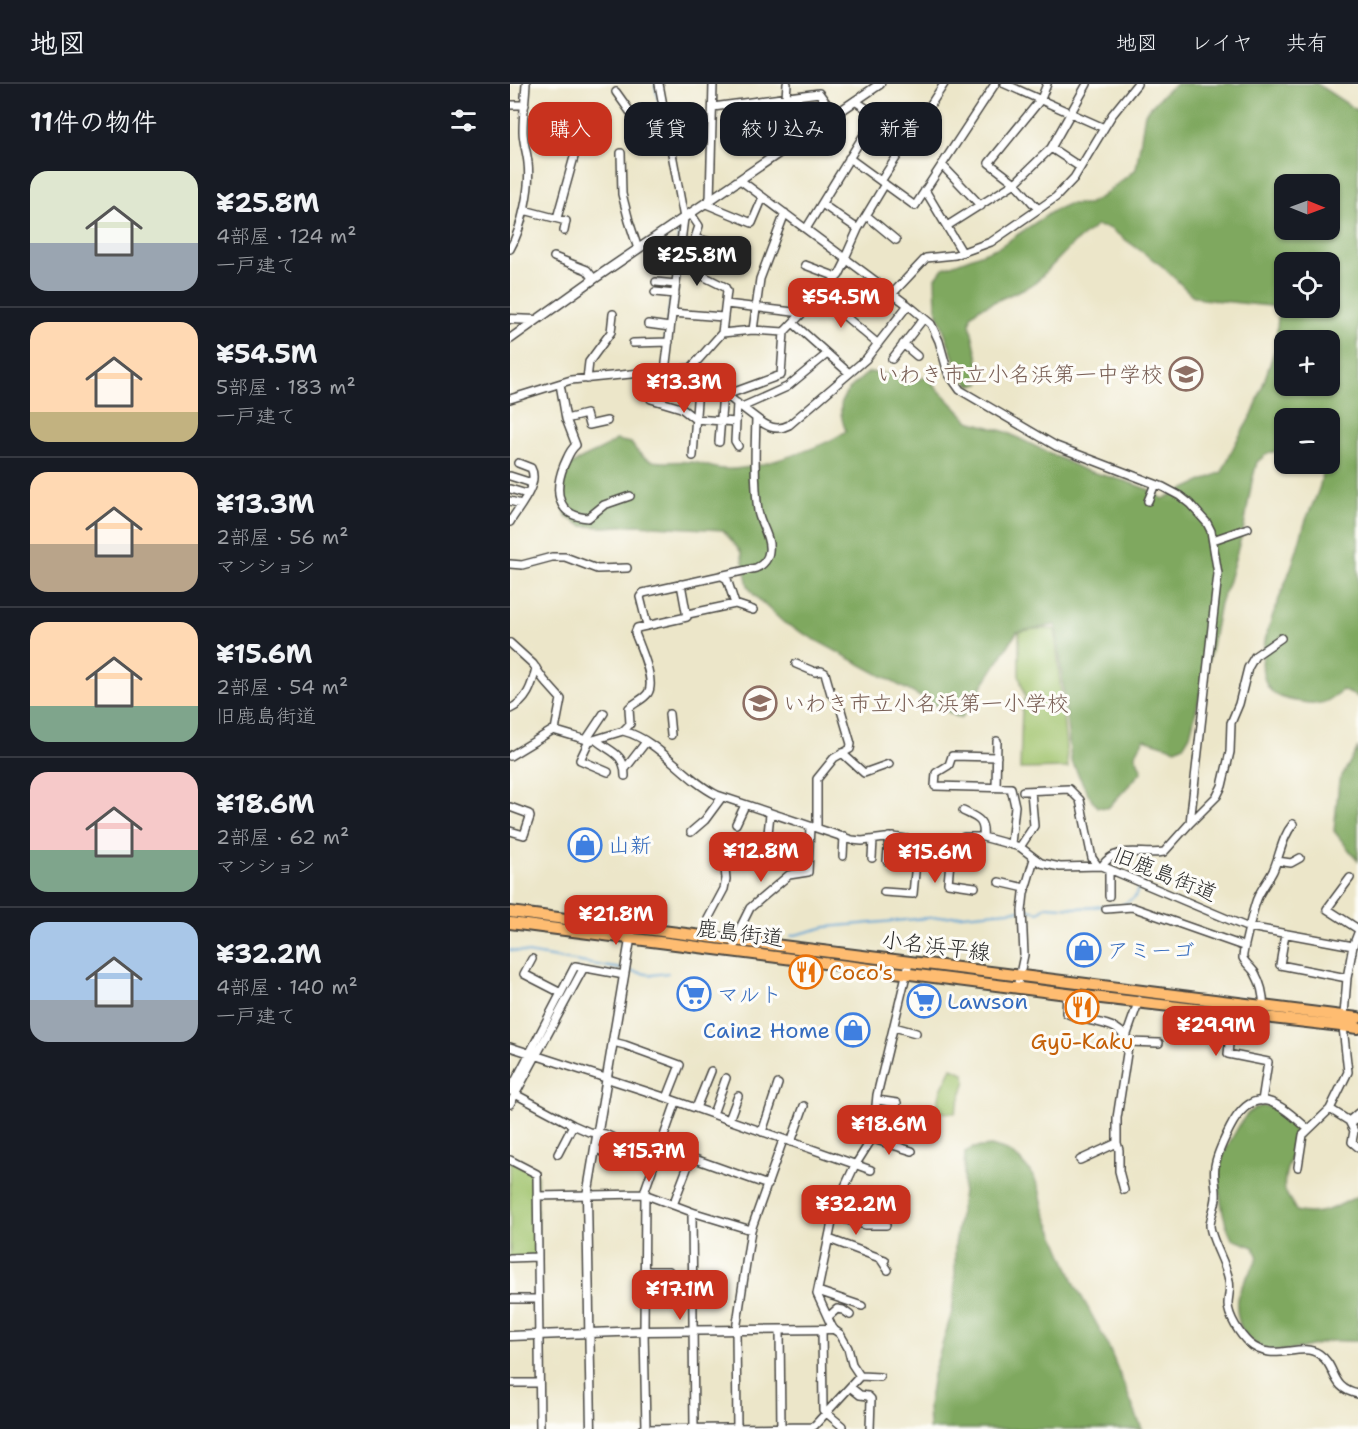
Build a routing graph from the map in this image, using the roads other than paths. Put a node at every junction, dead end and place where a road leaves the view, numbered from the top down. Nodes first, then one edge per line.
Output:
1 (526, 84) edge
2 (659, 84) edge
3 (713, 84) edge
4 (787, 84) edge
5 (821, 84) edge
6 (880, 84) edge
7 (944, 84) edge
8 (995, 84) edge
9 (1047, 84) edge
10 (1087, 84) edge
11 (1008, 85) edge
12 (1135, 85) edge
13 (616, 92) dead end
14 (819, 93) junction
15 (786, 97) junction
16 (1041, 99) junction
17 (855, 101) junction
18 (662, 102) edge
19 (826, 102) edge
20 (932, 102) edge
21 (624, 103) edge
22 (858, 103) edge
23 (510, 105) edge
24 (525, 105) junction
25 (713, 107) junction
26 (846, 107) edge
27 (1072, 113) junction
28 (1104, 128) junction
29 (858, 144) edge
30 (1051, 148) junction
31 (621, 153) dead end
32 (674, 156) edge
33 (775, 156) edge
34 (899, 156) edge
35 (574, 157) dead end
36 (849, 158) junction
37 (942, 165) junction
38 (1080, 167) junction
39 (740, 180) junction
40 (883, 183) junction
41 (1015, 183) junction
42 (925, 190) junction
43 (763, 197) junction
44 (708, 202) junction
45 (822, 204) junction
46 (981, 206) junction
47 (1038, 209) junction
48 (524, 210) junction
49 (785, 213) junction
50 (688, 216) junction
51 (867, 216) junction
52 (556, 218) junction
53 (947, 226) junction
54 (858, 228) junction
55 (806, 229) junction
56 (564, 231) dead end
57 (896, 240) dead end
58 (510, 249) edge
59 (638, 249) junction
60 (723, 250) dead end
61 (962, 252) junction
62 (554, 257) dead end
63 (846, 259) junction
64 (805, 266) dead end
65 (678, 268) junction
66 (837, 277) junction
67 (594, 279) junction
68 (656, 282) dead end
69 (676, 284) junction
70 (656, 292) dead end
71 (893, 293) junction
72 (675, 294) junction
73 (820, 295) junction
74 (726, 303) junction
75 (908, 305) junction
76 (756, 308) junction
77 (672, 313) junction
78 (802, 313) junction
79 (613, 314) dead end
80 (723, 317) junction
81 (924, 318) junction
82 (510, 319) edge
83 (536, 320) junction
84 (793, 323) junction
85 (648, 324) dead end
86 (670, 327) junction
87 (753, 330) junction
88 (784, 332) junction
89 (723, 333) junction
90 (510, 339) edge
91 (669, 342) junction
92 (633, 343) dead end
93 (878, 344) junction
94 (903, 344) junction
95 (827, 354) junction
96 (917, 356) dead end
97 (892, 359) dead end
98 (691, 368) junction
99 (665, 371) junction
100 (648, 373) junction
101 (699, 374) junction
102 (849, 374) junction
103 (587, 379) junction
104 (560, 384) junction
105 (725, 394) junction
106 (510, 399) edge
107 (740, 405) junction
108 (566, 418) junction
109 (756, 418) junction
110 (695, 419) junction
111 (607, 421) dead end
112 (721, 421) junction
113 (736, 422) junction
114 (719, 442) dead end
115 (738, 446) dead end
116 (693, 456) dead end
117 (519, 463) dead end
118 (510, 476) edge
119 (532, 483) junction
120 (1155, 484) junction
121 (510, 489) edge
122 (527, 494) junction
123 (630, 496) dead end
124 (510, 501) edge
125 (1148, 501) dead end
126 (521, 504) junction
127 (510, 522) edge
128 (1248, 528) dead end
129 (1213, 540) junction
130 (510, 564) edge
131 (627, 568) dead end
132 (722, 576) junction
133 (681, 584) junction
134 (735, 604) junction
135 (753, 610) dead end
136 (688, 614) junction
137 (647, 626) junction
138 (1281, 638) dead end
139 (510, 644) edge
140 (796, 664) dead end
141 (536, 668) junction
142 (510, 709) edge
143 (604, 713) dead end
144 (669, 714) dead end
145 (555, 730) junction
146 (623, 731) junction
147 (671, 735) dead end
148 (590, 740) junction
149 (997, 741) dead end
150 (646, 742) junction
151 (842, 753) junction
152 (510, 756) edge
153 (997, 757) junction
154 (889, 764) dead end
155 (608, 772) dead end
156 (996, 787) junction
157 (722, 797) junction
158 (745, 805) junction
159 (510, 807) edge
160 (963, 811) dead end
161 (770, 814) junction
162 (1190, 823) junction
163 (736, 824) dead end
164 (1293, 824) dead end
165 (814, 826) junction
166 (691, 832) dead end
167 (511, 834) edge
168 (844, 836) junction
169 (889, 837) junction
170 (983, 837) junction
171 (873, 840) junction
172 (918, 841) junction
173 (952, 841) junction
174 (1011, 844) junction
175 (1020, 847) junction
176 (720, 849) dead end
177 (766, 853) dead end
178 (843, 856) dead end
179 (872, 858) dead end
180 (1300, 858) dead end
181 (1034, 859) junction
182 (887, 861) dead end
183 (1276, 861) junction
184 (1102, 867) junction
185 (1350, 878) dead end
186 (999, 882) dead end
187 (975, 887) dead end
188 (1025, 888) junction
189 (884, 892) dead end
190 (1109, 896) dead end
191 (1106, 909) dead end
192 (510, 912) edge
193 (510, 923) edge
194 (631, 927) junction
195 (1251, 928) junction
196 (1358, 931) edge
197 (1285, 933) junction
198 (710, 937) junction
199 (630, 939) junction
200 (735, 946) junction
201 (1244, 946) junction
202 (1353, 946) junction
203 (532, 959) dead end
204 (1354, 960) edge
205 (580, 968) junction
206 (908, 968) junction
207 (625, 972) junction
208 (1020, 976) junction
209 (1347, 978) junction
210 (1017, 988) junction
211 (561, 993) junction
212 (1067, 994) junction
213 (1139, 997) junction
214 (1264, 1012) junction
215 (1233, 1014) junction
216 (1358, 1018) edge
217 (1343, 1022) junction
218 (894, 1027) junction
219 (1358, 1028) edge
220 (916, 1033) dead end
221 (1127, 1040) junction
222 (613, 1042) junction
223 (1159, 1043) dead end
224 (510, 1047) edge
225 (533, 1055) junction
226 (711, 1071) dead end
227 (726, 1078) dead end
228 (606, 1079) junction
229 (778, 1084) dead end
230 (512, 1093) edge
231 (738, 1096) dead end
232 (667, 1098) junction
233 (877, 1100) junction
234 (1262, 1101) junction
235 (676, 1102) junction
236 (897, 1103) dead end
237 (510, 1104) edge
238 (804, 1106) dead end
239 (696, 1108) junction
240 (1330, 1109) junction
241 (1358, 1113) edge
242 (713, 1114) junction
243 (729, 1120) junction
244 (1358, 1120) edge
245 (1349, 1121) junction
246 (573, 1125) junction
247 (1308, 1129) junction
248 (597, 1132) junction
249 (762, 1132) junction
250 (873, 1138) junction
251 (787, 1141) junction
252 (1117, 1143) junction
253 (661, 1147) junction
254 (1358, 1147) edge
255 (594, 1148) junction
256 (912, 1151) dead end
257 (558, 1154) dead end
258 (656, 1158) junction
259 (691, 1158) junction
260 (510, 1160) edge
261 (1080, 1160) dead end
262 (622, 1162) dead end
263 (855, 1165) junction
264 (1298, 1167) dead end
265 (871, 1170) dead end
266 (768, 1185) junction
267 (844, 1189) junction
268 (1124, 1190) dead end
269 (644, 1194) junction
270 (537, 1196) junction
271 (587, 1196) junction
272 (889, 1204) dead end
273 (673, 1205) junction
274 (692, 1212) junction
275 (833, 1216) junction
276 (886, 1225) dead end
277 (751, 1230) junction
278 (829, 1239) junction
279 (537, 1257) junction
280 (510, 1258) edge
281 (888, 1270) dead end
282 (644, 1271) junction
283 (669, 1271) dead end
284 (818, 1291) junction
285 (510, 1299) edge
286 (538, 1299) junction
287 (862, 1305) dead end
288 (850, 1315) dead end
289 (828, 1317) junction
290 (822, 1329) junction
291 (833, 1329) junction
292 (736, 1330) junction
293 (780, 1330) junction
294 (644, 1331) junction
295 (692, 1332) junction
296 (589, 1333) junction
297 (538, 1335) junction
298 (510, 1336) edge
299 (860, 1376) junction
300 (880, 1377) dead end
301 (510, 1383) edge
302 (539, 1383) junction
303 (850, 1387) junction
304 (1358, 1394) edge
305 (826, 1413) junction
306 (736, 1428) edge
307 (781, 1428) edge
308 (540, 1429) edge
309 (591, 1429) edge
310 (645, 1429) edge
311 (694, 1429) edge
312 (842, 1429) edge
313 (870, 1429) edge

1 - 24 street
2 - 18 street
3 - 25 street
4 - 15 street
5 - 14 street
6 - 17 street
7 - 20 street
8 - 37 street
9 - 16 street
10 - 27 street
11 - 16 street
12 - 28 street
13 - 21 street
14 - 15 street
14 - 19 street
15 - 25 street
16 - 27 street
16 - 41 street
17 - 22 street
17 - 26 street
23 - 24 street
24 - 48 street
25 - 44 street
27 - 28 street
27 - 30 street
28 - 38 street
29 - 36 street
30 - 38 street
30 - 41 street
31 - 59 street
32 - 50 street
33 - 39 street
34 - 40 street
35 - 52 street
36 - 40 street
36 - 45 street
37 - 42 street
37 - 46 street
38 - 47 street
39 - 43 street
39 - 44 street
40 - 42 street
40 - 51 street
41 - 46 street
41 - 47 street
42 - 53 street
43 - 44 street
43 - 49 street
44 - 50 street
45 - 54 street
45 - 55 street
46 - 53 street
47 - 61 street
48 - 52 street
48 - 58 street
49 - 55 street
49 - 76 street
50 - 59 street
50 - 60 street
50 - 65 street
51 - 54 street
51 - 57 street
52 - 56 street
53 - 61 street
54 - 63 street
55 - 63 street
59 - 67 street
61 - 71 street
62 - 67 street
63 - 66 street
63 - 71 street
64 - 66 street
65 - 69 street
65 - 74 street
66 - 73 street
67 - 83 street
68 - 69 street
69 - 72 street
70 - 72 street
71 - 75 street
72 - 77 street
73 - 78 street
73 - 93 street
74 - 76 street
74 - 80 street
75 - 81 street
75 - 93 street
76 - 78 street
76 - 87 street
77 - 80 street
77 - 86 street
78 - 84 street
79 - 103 street
80 - 89 street
81 - 94 street
81 - 120 street
82 - 83 street
83 - 90 street
84 - 88 street
84 - 95 street
85 - 86 street
86 - 91 street
87 - 88 street
87 - 89 street
88 - 105 street
89 - 98 street
91 - 92 street
91 - 99 street
93 - 102 street
94 - 96 street
94 - 97 street
95 - 102 street
95 - 107 street
98 - 99 street
98 - 101 street
99 - 100 street
100 - 103 street
100 - 110 street
101 - 105 street
101 - 110 street
102 - 109 street
103 - 104 street
104 - 106 street
104 - 108 street
105 - 107 street
105 - 112 street
107 - 109 street
107 - 113 street
108 - 111 street
108 - 123 street
109 - 132 street
110 - 112 street
110 - 116 street
112 - 113 street
112 - 114 street
113 - 115 street
117 - 119 street
118 - 119 street
119 - 122 street
120 - 125 street
120 - 129 street
121 - 122 street
122 - 126 street
124 - 126 street
126 - 127 street
128 - 129 street
129 - 162 street
130 - 131 street
132 - 133 street
132 - 134 street
133 - 136 street
133 - 137 street
134 - 135 street
134 - 136 street
136 - 137 street
137 - 146 street
138 - 162 street
139 - 141 street
140 - 151 street
141 - 142 street
141 - 145 street
143 - 148 street
144 - 147 street
145 - 148 street
145 - 152 street
146 - 148 street
146 - 150 street, 旧鹿島街道
148 - 150 street
148 - 155 street
149 - 153 street
150 - 157 street, 旧鹿島街道
151 - 154 street
151 - 165 street
153 - 156 street
153 - 156 street
156 - 174 street
157 - 158 street, 旧鹿島街道
157 - 166 street
158 - 161 street, 旧鹿島街道
158 - 163 street
159 - 167 street
160 - 170 street
161 - 165 street, 旧鹿島街道
161 - 177 street
162 - 184 street
164 - 183 street
165 - 168 street, 旧鹿島街道
165 - 200 street
168 - 171 street, 旧鹿島街道
168 - 178 street
169 - 171 street, 旧鹿島街道
169 - 172 street, 旧鹿島街道
169 - 182 street
170 - 173 street, 旧鹿島街道
170 - 174 street, 旧鹿島街道
171 - 179 street
172 - 173 street, 旧鹿島街道
172 - 189 street
173 - 187 street
174 - 175 street, 旧鹿島街道
175 - 181 street, 旧鹿島街道
175 - 184 street
176 - 198 street
180 - 183 street
181 - 184 street, 旧鹿島街道
181 - 188 street
183 - 195 street
184 - 190 street
184 - 195 street, 旧鹿島街道
185 - 196 street
186 - 188 street
188 - 208 street
191 - 201 street
192 - 194 main road
193 - 199 main road, 鹿島街道
194 - 198 main road
194 - 199 street
195 - 197 street, 旧鹿島街道
195 - 201 street
196 - 202 street
197 - 202 street, 旧鹿島街道
197 - 209 street
198 - 200 main road
199 - 200 main road, 鹿島街道
199 - 207 street
200 - 206 main road, 鹿島街道
201 - 214 street
202 - 204 street
203 - 211 street
204 - 209 street
205 - 207 street
205 - 211 street
205 - 225 street
206 - 208 main road, 小名浜平線
206 - 210 main road, 鹿島街道
206 - 218 street
207 - 222 street
208 - 210 street
208 - 213 main road, 小名浜平線
209 - 217 street
210 - 212 main road, 鹿島街道
211 - 225 street
212 - 213 main road, 鹿島街道
212 - 221 street
213 - 214 main road, 小名浜平線
213 - 215 main road, 鹿島街道
213 - 221 street
214 - 215 main road, 鹿島街道
214 - 217 main road, 鹿島街道
215 - 234 street
216 - 217 main road
217 - 219 main road, 鹿島街道
217 - 240 street
218 - 220 street
218 - 233 street
221 - 223 street
221 - 252 street
222 - 228 street
222 - 232 street
224 - 225 street
225 - 228 street
225 - 230 street
226 - 239 street
227 - 242 street
228 - 232 street
228 - 248 street
229 - 249 street
230 - 237 street
230 - 246 street
231 - 243 street
232 - 235 street
233 - 236 street
233 - 250 street
234 - 247 street
234 - 304 street
235 - 239 street
235 - 253 street
238 - 251 street
239 - 242 street
240 - 245 street
240 - 247 street
241 - 245 street
242 - 243 street
243 - 249 street
244 - 245 street
245 - 254 street
246 - 248 street
246 - 257 street
247 - 264 street
248 - 255 street
248 - 258 street
249 - 251 street
250 - 256 street
250 - 263 street
251 - 263 street
251 - 266 street
252 - 261 street
252 - 268 street
253 - 258 street
253 - 259 street
255 - 262 street
255 - 271 street
258 - 269 street
259 - 266 street
259 - 273 street
260 - 270 street
263 - 265 street
263 - 267 street
266 - 277 street
267 - 272 street
267 - 275 street
269 - 271 street
269 - 273 street
269 - 282 street
270 - 271 street
270 - 279 street
271 - 296 street
273 - 274 street
274 - 277 street
274 - 295 street
275 - 276 street
275 - 278 street
277 - 292 street
278 - 281 street
278 - 284 street
279 - 280 street
279 - 286 street
282 - 283 street
282 - 294 street
284 - 287 street
284 - 289 street
285 - 286 street
286 - 297 street
288 - 289 street
289 - 291 street
290 - 291 street
290 - 293 street
290 - 305 street
291 - 299 street
292 - 293 street
292 - 295 street
292 - 306 street
293 - 307 street
294 - 295 street
294 - 296 street
294 - 310 street
295 - 311 street
296 - 297 street
296 - 309 street
297 - 298 street
297 - 302 street
299 - 300 street
299 - 303 street
301 - 302 street
302 - 308 street
303 - 305 street
303 - 313 street
305 - 307 street
305 - 312 street
306 - 307 street
306 - 311 street
310 - 311 street

